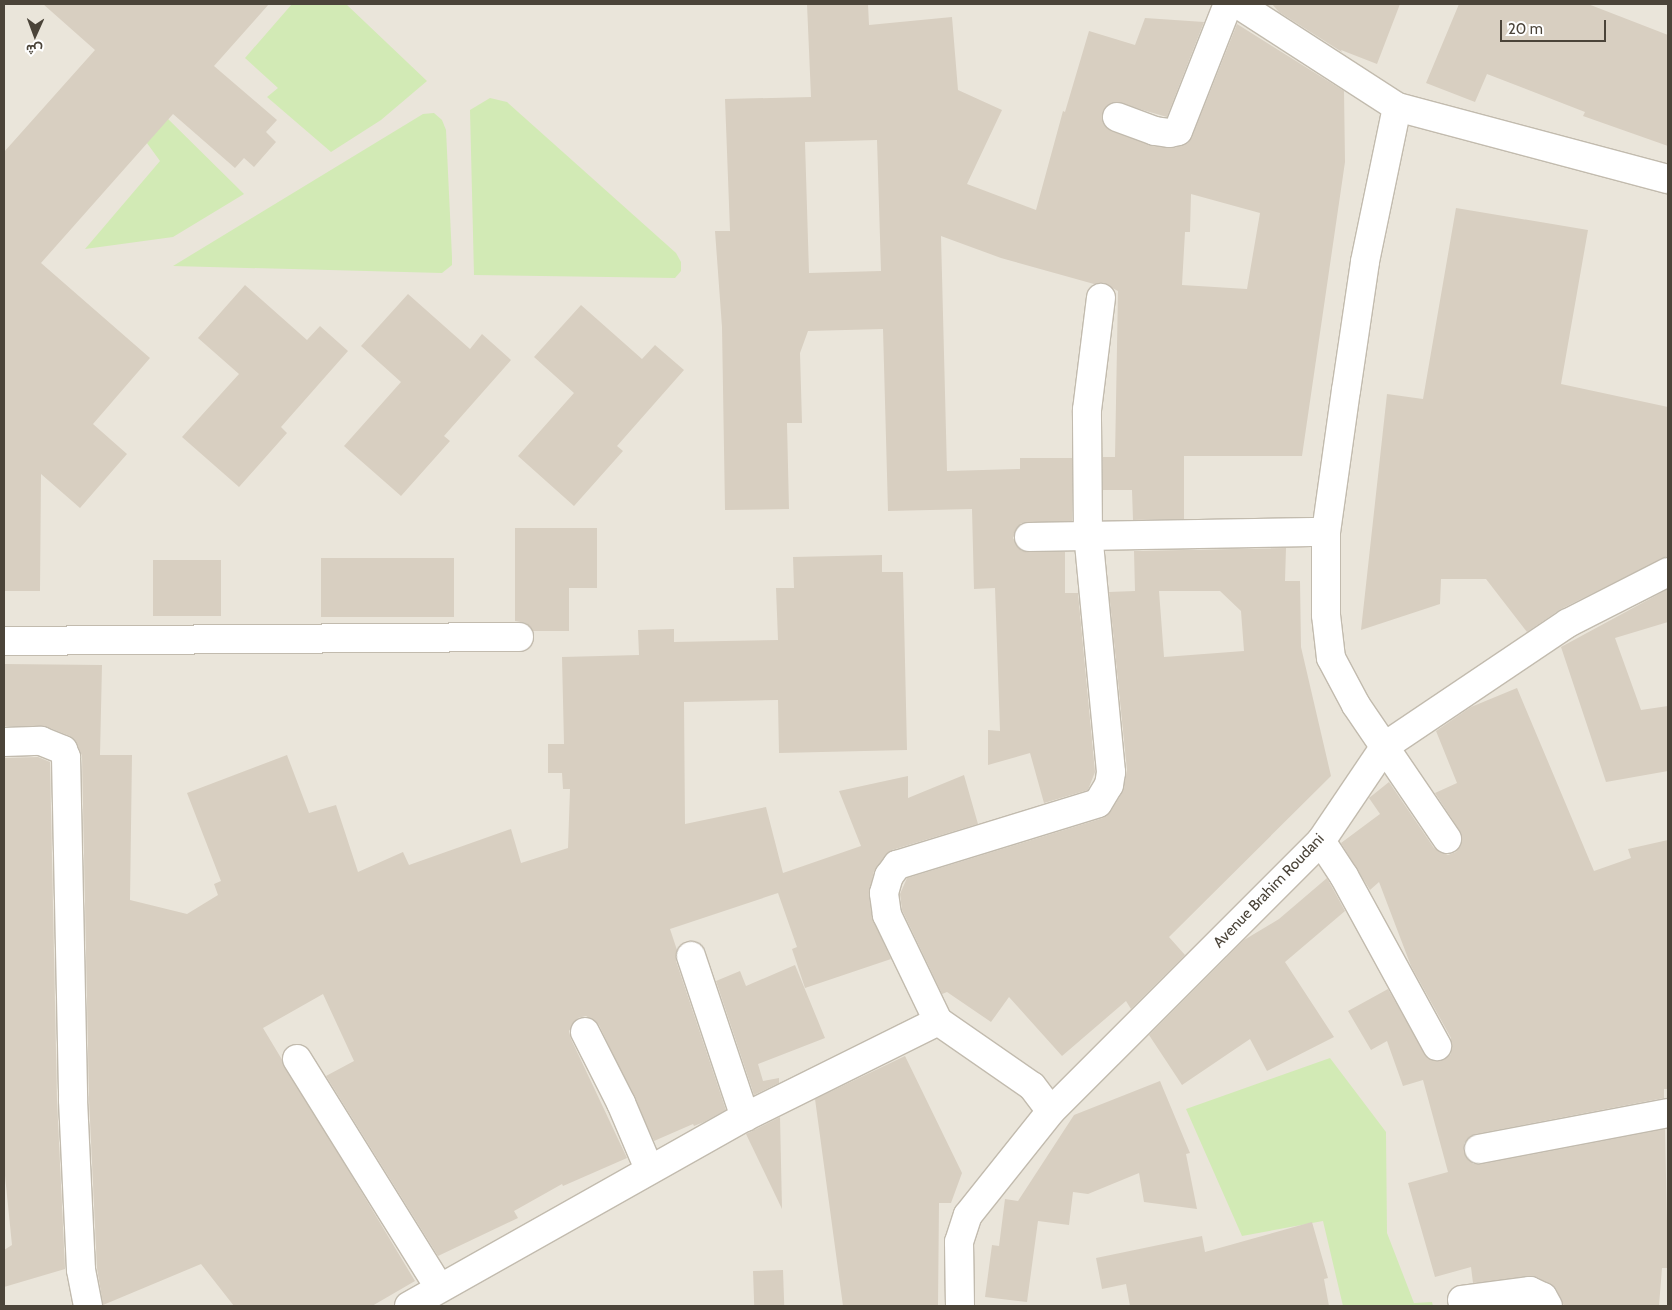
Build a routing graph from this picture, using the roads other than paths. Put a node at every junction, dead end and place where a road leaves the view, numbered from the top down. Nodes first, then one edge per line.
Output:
1 (1228, 4) edge
2 (1238, 4) edge
3 (1397, 107) junction
4 (1117, 117) dead end
5 (1668, 180) edge
6 (1101, 298) dead end
7 (1326, 532) junction
8 (1088, 536) junction
9 (1029, 537) dead end
10 (1668, 572) edge
11 (519, 637) dead end
12 (4, 641) edge
13 (4, 742) edge
14 (1385, 746) junction
15 (1447, 839) dead end
16 (1321, 841) junction
17 (691, 956) dead end
18 (938, 1021) junction
19 (585, 1032) dead end
20 (1437, 1046) dead end
21 (298, 1059) dead end
22 (1051, 1111) junction
23 (1668, 1113) edge
24 (745, 1116) junction
25 (1479, 1149) dead end
26 (649, 1169) junction
27 (439, 1287) junction
28 (1462, 1300) dead end
29 (88, 1306) edge
30 (409, 1306) edge
31 (960, 1306) edge
32 (1548, 1306) edge

1 - 4 street
2 - 3 street
3 - 5 street
3 - 7 street
6 - 8 street
7 - 8 street
7 - 14 street
8 - 9 street
8 - 18 street
10 - 14 street, Avenue Brahim Roudani
11 - 12 street
13 - 29 street
14 - 15 street
14 - 16 street, Avenue Brahim Roudani
16 - 20 street
16 - 22 street, Avenue Brahim Roudani
17 - 24 street
18 - 22 street
18 - 24 street
19 - 26 street
21 - 27 street
22 - 31 street, Avenue Brahim Roudani
23 - 25 street
24 - 26 street
26 - 27 street
27 - 30 street
28 - 32 street

